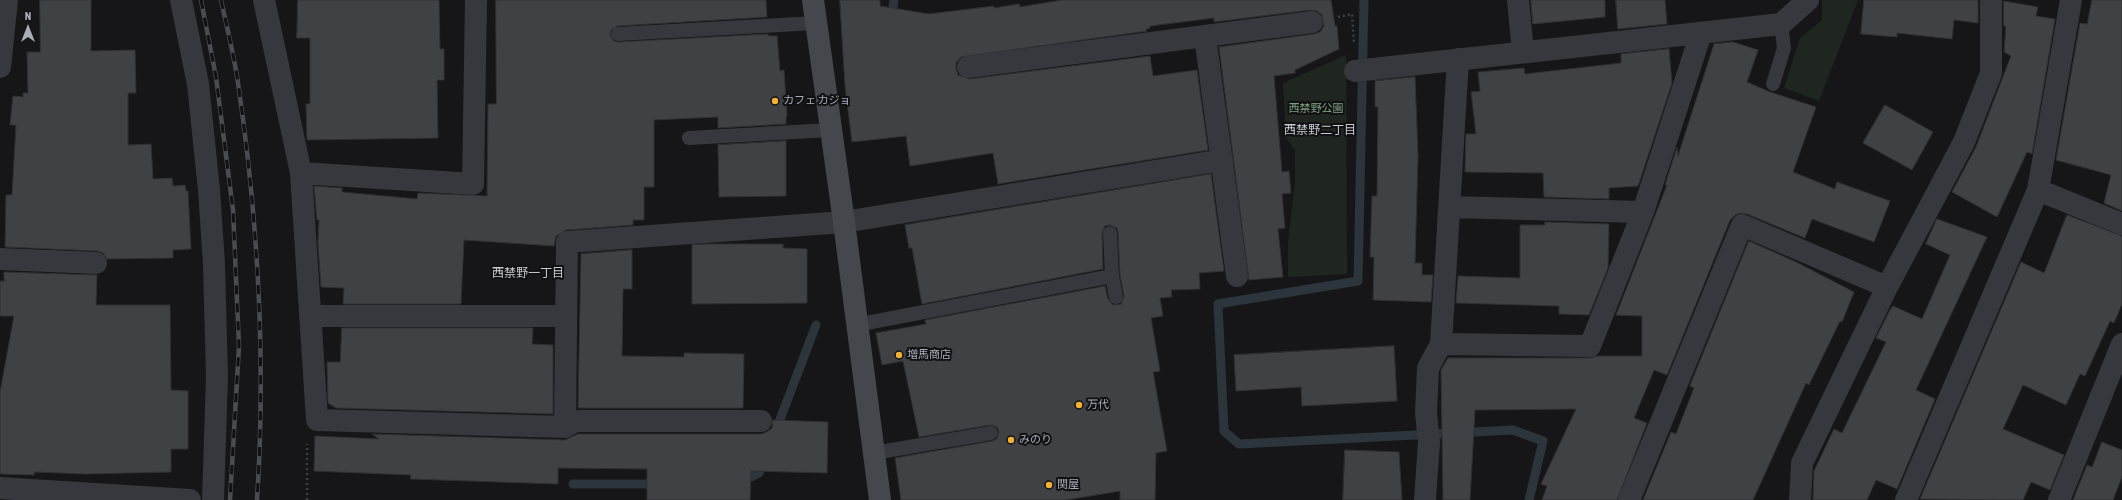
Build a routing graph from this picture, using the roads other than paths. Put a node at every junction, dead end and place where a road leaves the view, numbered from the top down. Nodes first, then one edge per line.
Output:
1 (7, 0) edge
2 (181, 0) edge
3 (264, 0) edge
4 (476, 0) edge
5 (813, 0) edge
6 (1518, 0) edge
7 (1808, 0) edge
8 (1991, 0) edge
9 (2071, 0) edge
10 (1312, 22) road end
11 (816, 23) junction
12 (1781, 24) junction
13 (1701, 33) junction
14 (618, 34) dead end
15 (1205, 36) junction
16 (1523, 52) junction
17 (1458, 59) junction
18 (0, 67) edge
19 (968, 67) dead end
20 (1362, 70) road end
21 (1773, 84) dead end
22 (830, 130) junction
23 (689, 138) dead end
24 (1222, 160) junction
25 (301, 172) junction
26 (2038, 190) junction
27 (1450, 207) junction
28 (1643, 212) junction
29 (844, 222) junction
30 (2122, 224) edge
31 (1110, 233) dead end
32 (0, 259) edge
33 (96, 263) dead end
34 (1112, 276) junction
35 (1237, 276) dead end
36 (1887, 287) junction
37 (1116, 297) dead end
38 (310, 316) junction
39 (565, 316) junction
40 (856, 325) junction
41 (1441, 344) junction
42 (2122, 344) edge
43 (761, 421) dead end
44 (565, 427) junction
45 (991, 433) dead end
46 (874, 453) junction
47 (0, 488) edge
48 (190, 500) edge
49 (214, 500) edge
50 (880, 500) edge
51 (1425, 500) edge
52 (1629, 500) edge
53 (1800, 500) edge
54 (1906, 500) edge
55 (2059, 500) edge

1 - 18 street
2 - 49 street
3 - 25 street
4 - 25 street
5 - 11 street
6 - 16 street
7 - 12 street
8 - 36 street
9 - 26 street
10 - 15 street
11 - 14 lane
11 - 22 street
12 - 13 street
12 - 21 lane
13 - 16 street
13 - 28 street
15 - 19 street
15 - 24 street
16 - 17 street
17 - 20 street
17 - 27 street
22 - 23 lane
22 - 29 street
24 - 29 street
24 - 35 street
25 - 38 street
26 - 30 street
26 - 54 street
27 - 28 street
27 - 41 street
28 - 41 street
29 - 39 street
29 - 40 street
31 - 34 lane
32 - 33 street
34 - 37 lane
34 - 40 lane
36 - 52 street
36 - 53 street
38 - 39 street
38 - 44 street
39 - 44 street
40 - 46 street
41 - 51 street
42 - 55 street
43 - 44 street
45 - 46 lane
46 - 50 street
47 - 48 street

